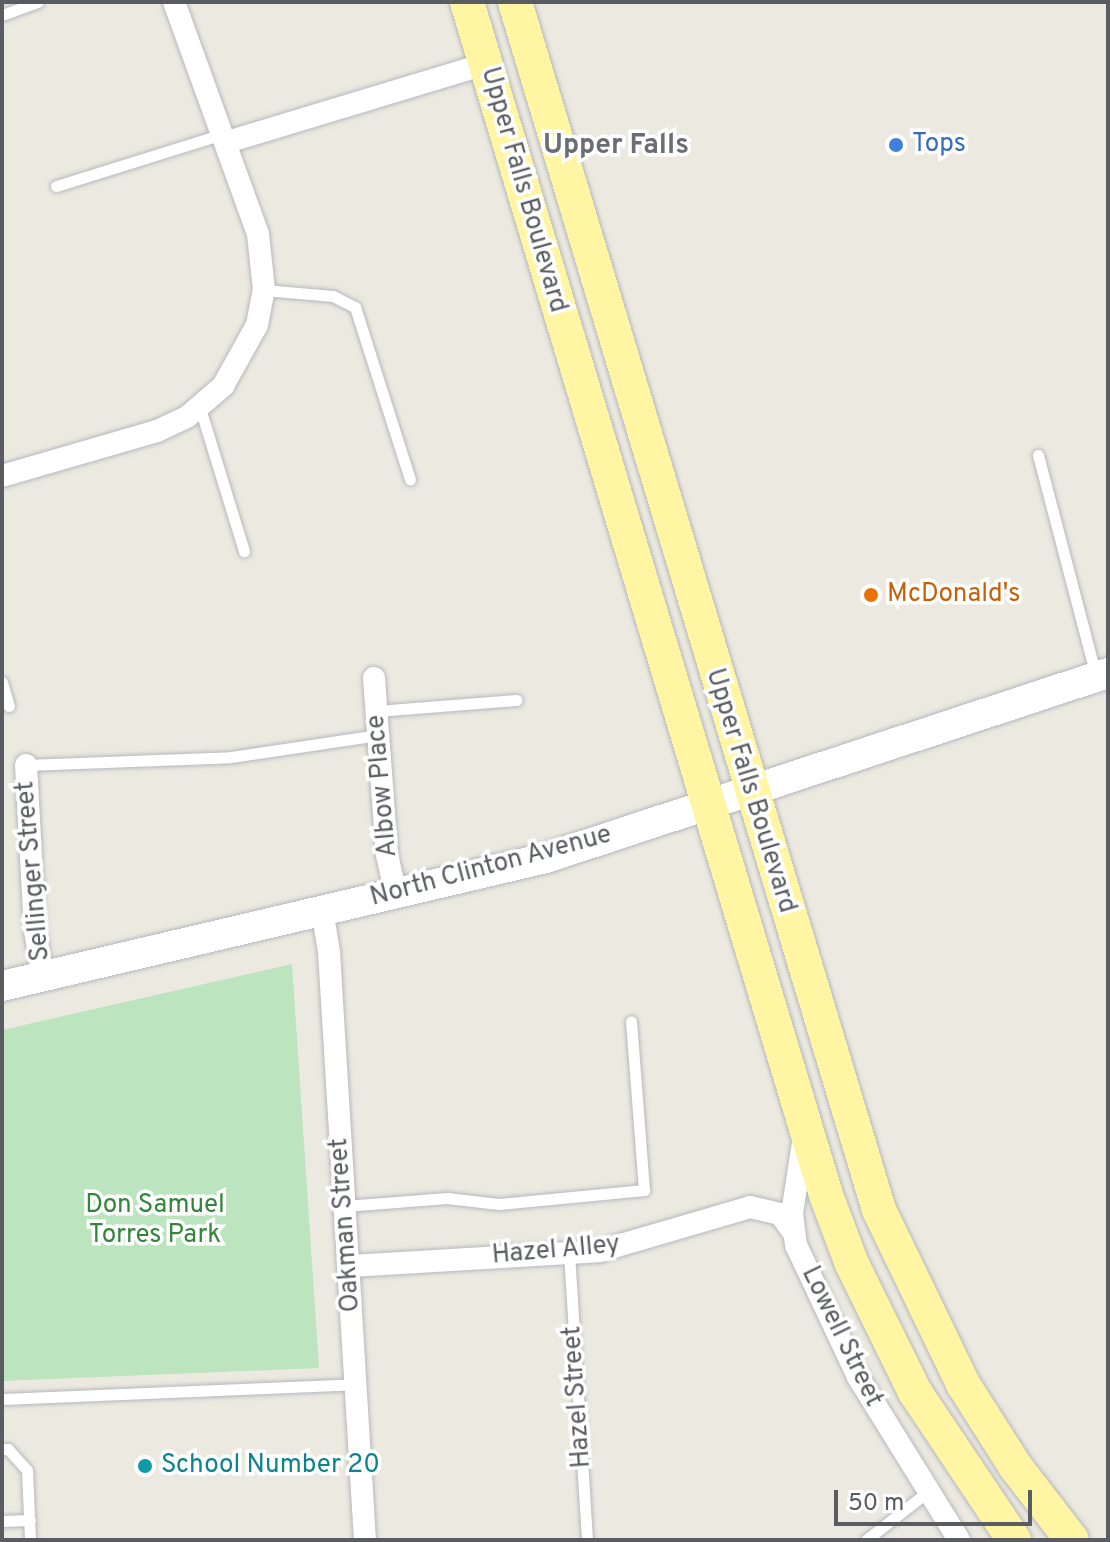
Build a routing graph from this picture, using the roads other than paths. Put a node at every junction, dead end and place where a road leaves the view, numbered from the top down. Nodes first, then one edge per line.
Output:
1 (38, 2) edge
2 (174, 2) edge
3 (467, 2) edge
4 (515, 2) edge
5 (2, 15) edge
6 (485, 64) junction
7 (226, 138) junction
8 (56, 186) dead end
9 (264, 290) junction
10 (200, 408) junction
11 (1038, 455) dead end
12 (2, 476) edge
13 (410, 479) dead end
14 (244, 551) dead end
15 (1102, 675) edge
16 (374, 678) dead end
17 (2, 682) edge
18 (517, 700) dead end
19 (9, 706) dead end
20 (376, 711) junction
21 (378, 735) junction
22 (26, 765) joint
23 (749, 789) junction
24 (707, 803) junction
25 (396, 893) junction
26 (322, 910) junction
27 (43, 976) junction
28 (2, 986) edge
29 (631, 1021) dead end
30 (799, 1114) junction
31 (345, 1206) junction
32 (793, 1233) junction
33 (569, 1253) junction
34 (349, 1266) junction
35 (356, 1384) junction
36 (2, 1399) edge
37 (2, 1449) edge
38 (926, 1493) junction
39 (30, 1520) junction
40 (2, 1521) edge
41 (30, 1540) edge
42 (365, 1540) edge
43 (587, 1540) edge
44 (866, 1540) edge
45 (959, 1540) edge
46 (1014, 1540) edge
47 (1072, 1540) edge

1 - 5 lane
2 - 7 street
3 - 6 main road, Upper Falls Boulevard
4 - 23 main road, Upper Falls Boulevard
6 - 7 street
6 - 24 main road, Upper Falls Boulevard
7 - 8 lane
7 - 9 street
9 - 10 street
9 - 13 lane
10 - 12 street
10 - 14 lane
11 - 15 lane
15 - 23 street, North Clinton Avenue
16 - 20 street, Albow Place
17 - 19 lane
18 - 20 lane
20 - 21 street, Albow Place
21 - 22 lane
21 - 25 street, Albow Place
22 - 27 street, Sellinger Street
23 - 24 street, North Clinton Avenue
23 - 47 main road, Upper Falls Boulevard
24 - 25 street, North Clinton Avenue
24 - 30 main road, Upper Falls Boulevard
25 - 26 street, North Clinton Avenue
26 - 27 street, North Clinton Avenue
26 - 31 street, Oakman Street
27 - 28 street, North Clinton Avenue
29 - 31 lane
30 - 32 street, Lowell Street
30 - 46 main road, Upper Falls Boulevard
31 - 34 street, Oakman Street
32 - 33 street, Hazel Alley
32 - 38 street, Lowell Street
33 - 34 street, Hazel Alley
33 - 43 lane, Hazel Street
34 - 35 street, Oakman Street
35 - 36 lane
35 - 42 street, Oakman Street
37 - 39 lane
38 - 44 lane
38 - 45 street, Lowell Street
39 - 40 lane
39 - 41 lane

